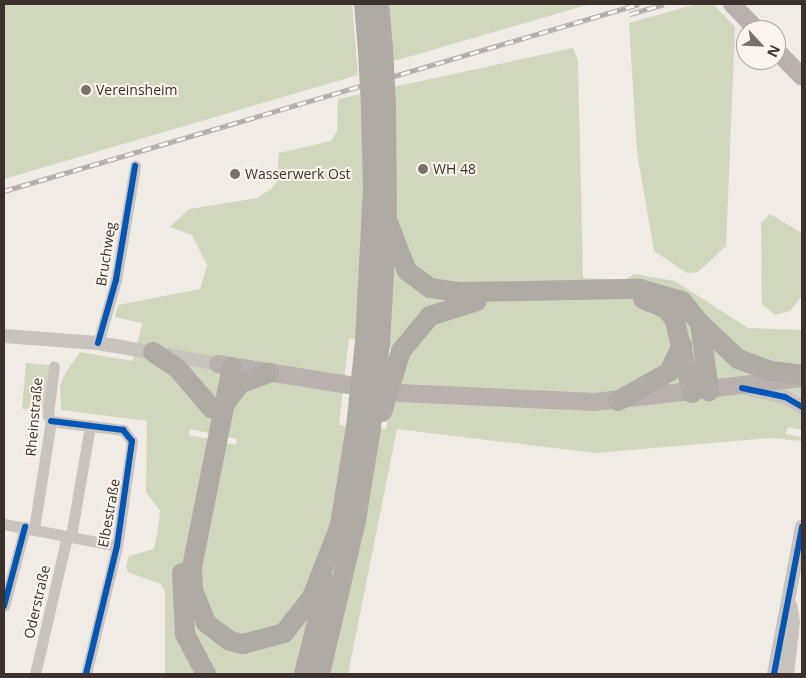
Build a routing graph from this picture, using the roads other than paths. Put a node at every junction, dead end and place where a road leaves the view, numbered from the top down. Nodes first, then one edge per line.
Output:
1 (364, 4) edge
2 (379, 4) edge
3 (736, 8) edge
4 (747, 20) edge
5 (375, 50) junction
6 (786, 60) edge
7 (802, 77) edge
8 (378, 105) junction
9 (135, 166) dead end
10 (387, 220) junction
11 (700, 322) junction
12 (4, 336) edge
13 (373, 342) junction
14 (98, 343) junction
15 (682, 345) junction
16 (152, 352) junction
17 (225, 365) junction
18 (54, 366) dead end
19 (269, 373) junction
20 (802, 377) edge
21 (742, 388) junction
22 (700, 392) junction
23 (618, 401) junction
24 (802, 407) edge
25 (217, 410) junction
26 (51, 421) junction
27 (90, 426) junction
28 (368, 427) junction
29 (4, 524) edge
30 (341, 524) junction
31 (802, 526) edge
32 (30, 528) junction
33 (69, 536) junction
34 (117, 546) junction
35 (790, 605) junction
36 (4, 606) edge
37 (35, 674) edge
38 (86, 674) edge
39 (206, 674) edge
40 (304, 674) edge
41 (320, 674) edge
42 (774, 674) edge
43 (787, 674) edge

1 - 5 highway
2 - 5 highway
3 - 4 main road
5 - 8 highway, bridge
6 - 7 main road
8 - 10 highway
8 - 13 highway
9 - 14 street, Bruchweg
10 - 11 highway
10 - 13 highway
11 - 20 highway
11 - 22 highway
12 - 14 street
13 - 28 highway, bridge
14 - 16 street
15 - 22 highway
15 - 23 highway
15 - 28 highway, bridge
16 - 17 street
16 - 25 highway
17 - 19 main road
17 - 25 highway
18 - 26 street, Rheinstraße
19 - 23 main road
19 - 25 highway
20 - 21 main road
21 - 22 main road
21 - 24 street
22 - 23 main road
25 - 30 highway
25 - 39 highway
26 - 27 street, Elbestraße
26 - 32 street, Rheinstraße
27 - 33 street, Oderstraße
27 - 34 street, Elbestraße
28 - 30 highway
28 - 41 highway
29 - 32 street
30 - 40 highway
31 - 35 street
32 - 33 street
32 - 36 street, Rheinstraße
33 - 34 street
33 - 37 street, Oderstraße
34 - 38 street, Elbestraße
35 - 42 street
35 - 43 street

